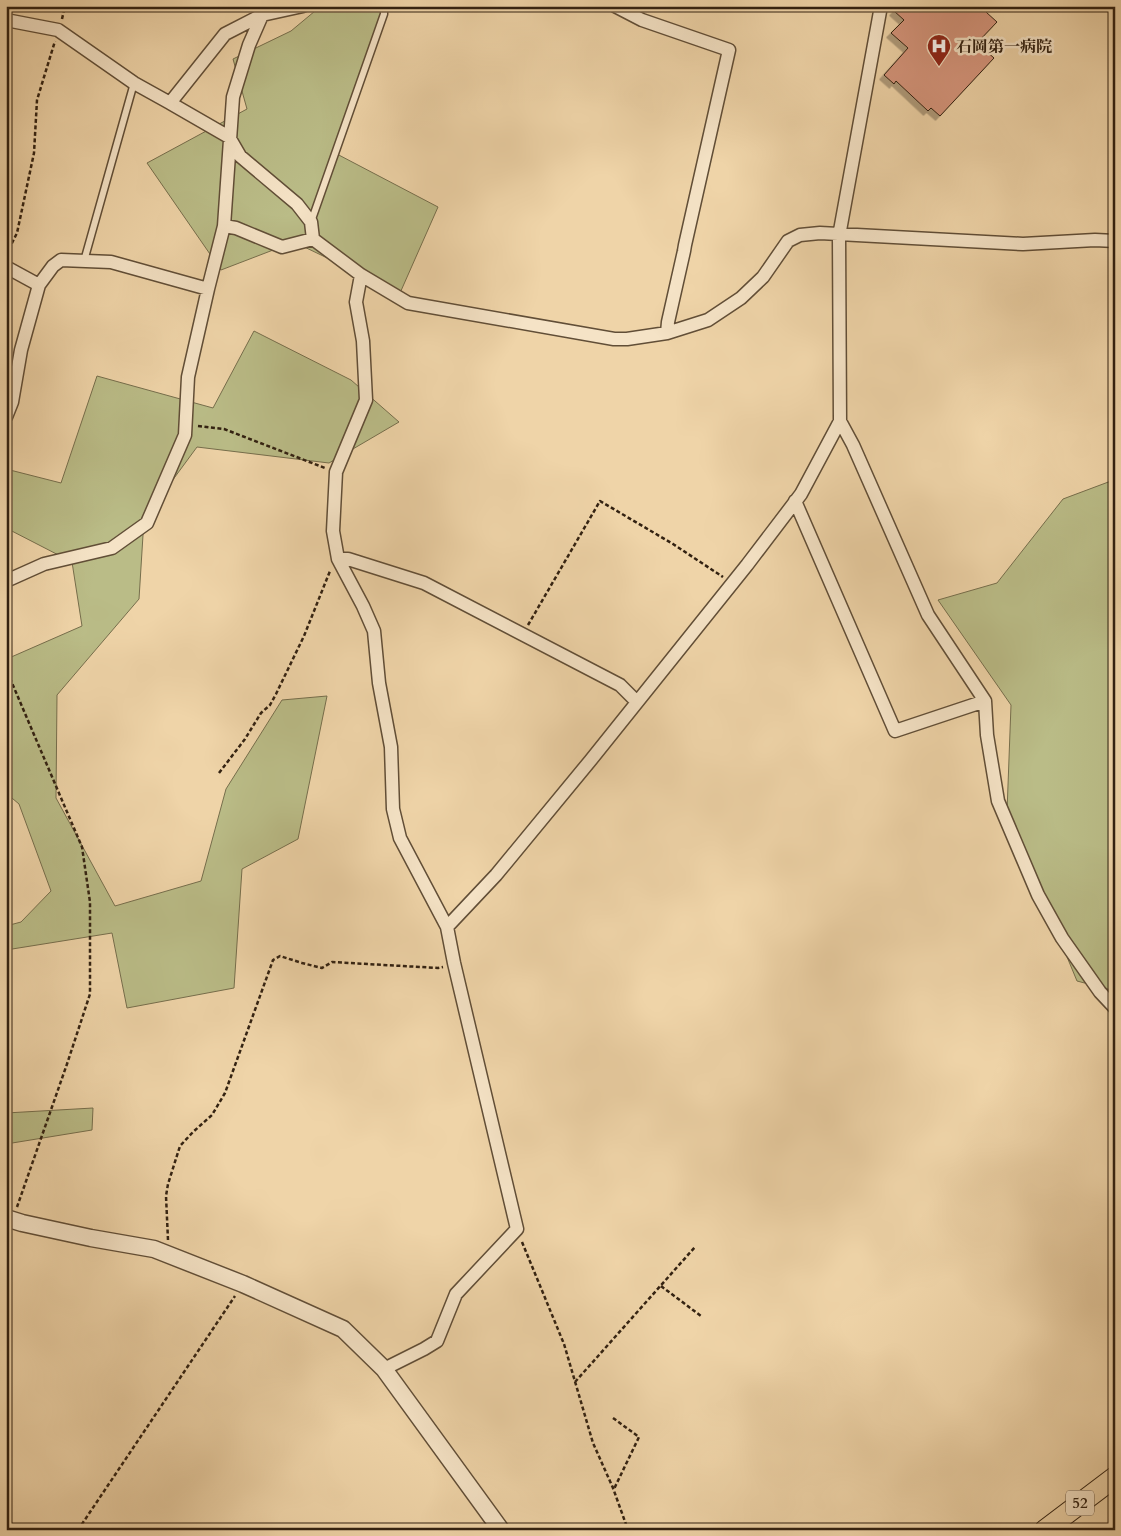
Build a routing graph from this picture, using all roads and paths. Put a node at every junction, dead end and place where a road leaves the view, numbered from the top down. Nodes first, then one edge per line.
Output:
1 (303, 6) edge
2 (384, 6) edge
3 (615, 6) edge
4 (881, 6) edge
5 (264, 11) edge
6 (6, 20) edge
7 (58, 30) junction
8 (134, 83) junction
9 (170, 103) junction
10 (229, 137) junction
11 (312, 222) junction
12 (224, 226) junction
13 (839, 236) junction
14 (313, 239) junction
15 (1115, 241) edge
16 (6, 255) edge
17 (84, 261) junction
18 (6, 267) edge
19 (361, 275) junction
20 (39, 284) junction
21 (208, 289) junction
22 (668, 333) junction
23 (6, 417) edge
24 (840, 421) junction
25 (186, 427) junction
26 (336, 472) junction
27 (795, 501) junction
28 (338, 559) junction
29 (6, 581) edge
30 (732, 583) junction
31 (523, 634) junction
32 (6, 646) edge
33 (985, 701) junction
34 (637, 702) junction
35 (220, 773) dead end
36 (447, 927) junction
37 (454, 963) junction
38 (1115, 1008) edge
39 (9, 1219) edge
40 (517, 1229) junction
41 (695, 1247) dead end
42 (168, 1255) junction
43 (243, 1284) junction
44 (661, 1286) junction
45 (702, 1316) dead end
46 (384, 1369) junction
47 (575, 1382) junction
48 (613, 1418) dead end
49 (1115, 1477) edge
50 (614, 1491) junction
51 (78, 1530) edge
52 (501, 1530) edge
53 (628, 1530) edge
54 (1045, 1530) edge

1 - 5 street
2 - 11 lane
3 - 22 street
4 - 13 street
5 - 9 street
5 - 10 street
6 - 7 street
7 - 8 street
7 - 16 path
8 - 9 street
8 - 17 lane
9 - 10 street
10 - 11 street
10 - 12 street
11 - 14 street
12 - 14 street
12 - 21 street
13 - 15 street
13 - 22 street
13 - 24 street
14 - 19 street
17 - 20 street
17 - 21 street
18 - 20 street
19 - 22 street
19 - 26 street
20 - 23 street
21 - 25 street
24 - 27 street
24 - 33 street
25 - 26 path
25 - 29 street
26 - 28 street
27 - 30 street
27 - 33 street
28 - 31 street
28 - 35 path
28 - 36 street
30 - 31 path
30 - 34 street
31 - 34 street
32 - 39 path
33 - 38 street
34 - 36 street
36 - 37 street
37 - 40 street
37 - 42 path
39 - 42 street
40 - 46 street
40 - 47 path
41 - 44 path
42 - 43 street
43 - 46 street
43 - 51 path
44 - 45 path
44 - 47 path
46 - 52 street
47 - 50 path
48 - 50 path
49 - 54 main road, 52
50 - 53 path

